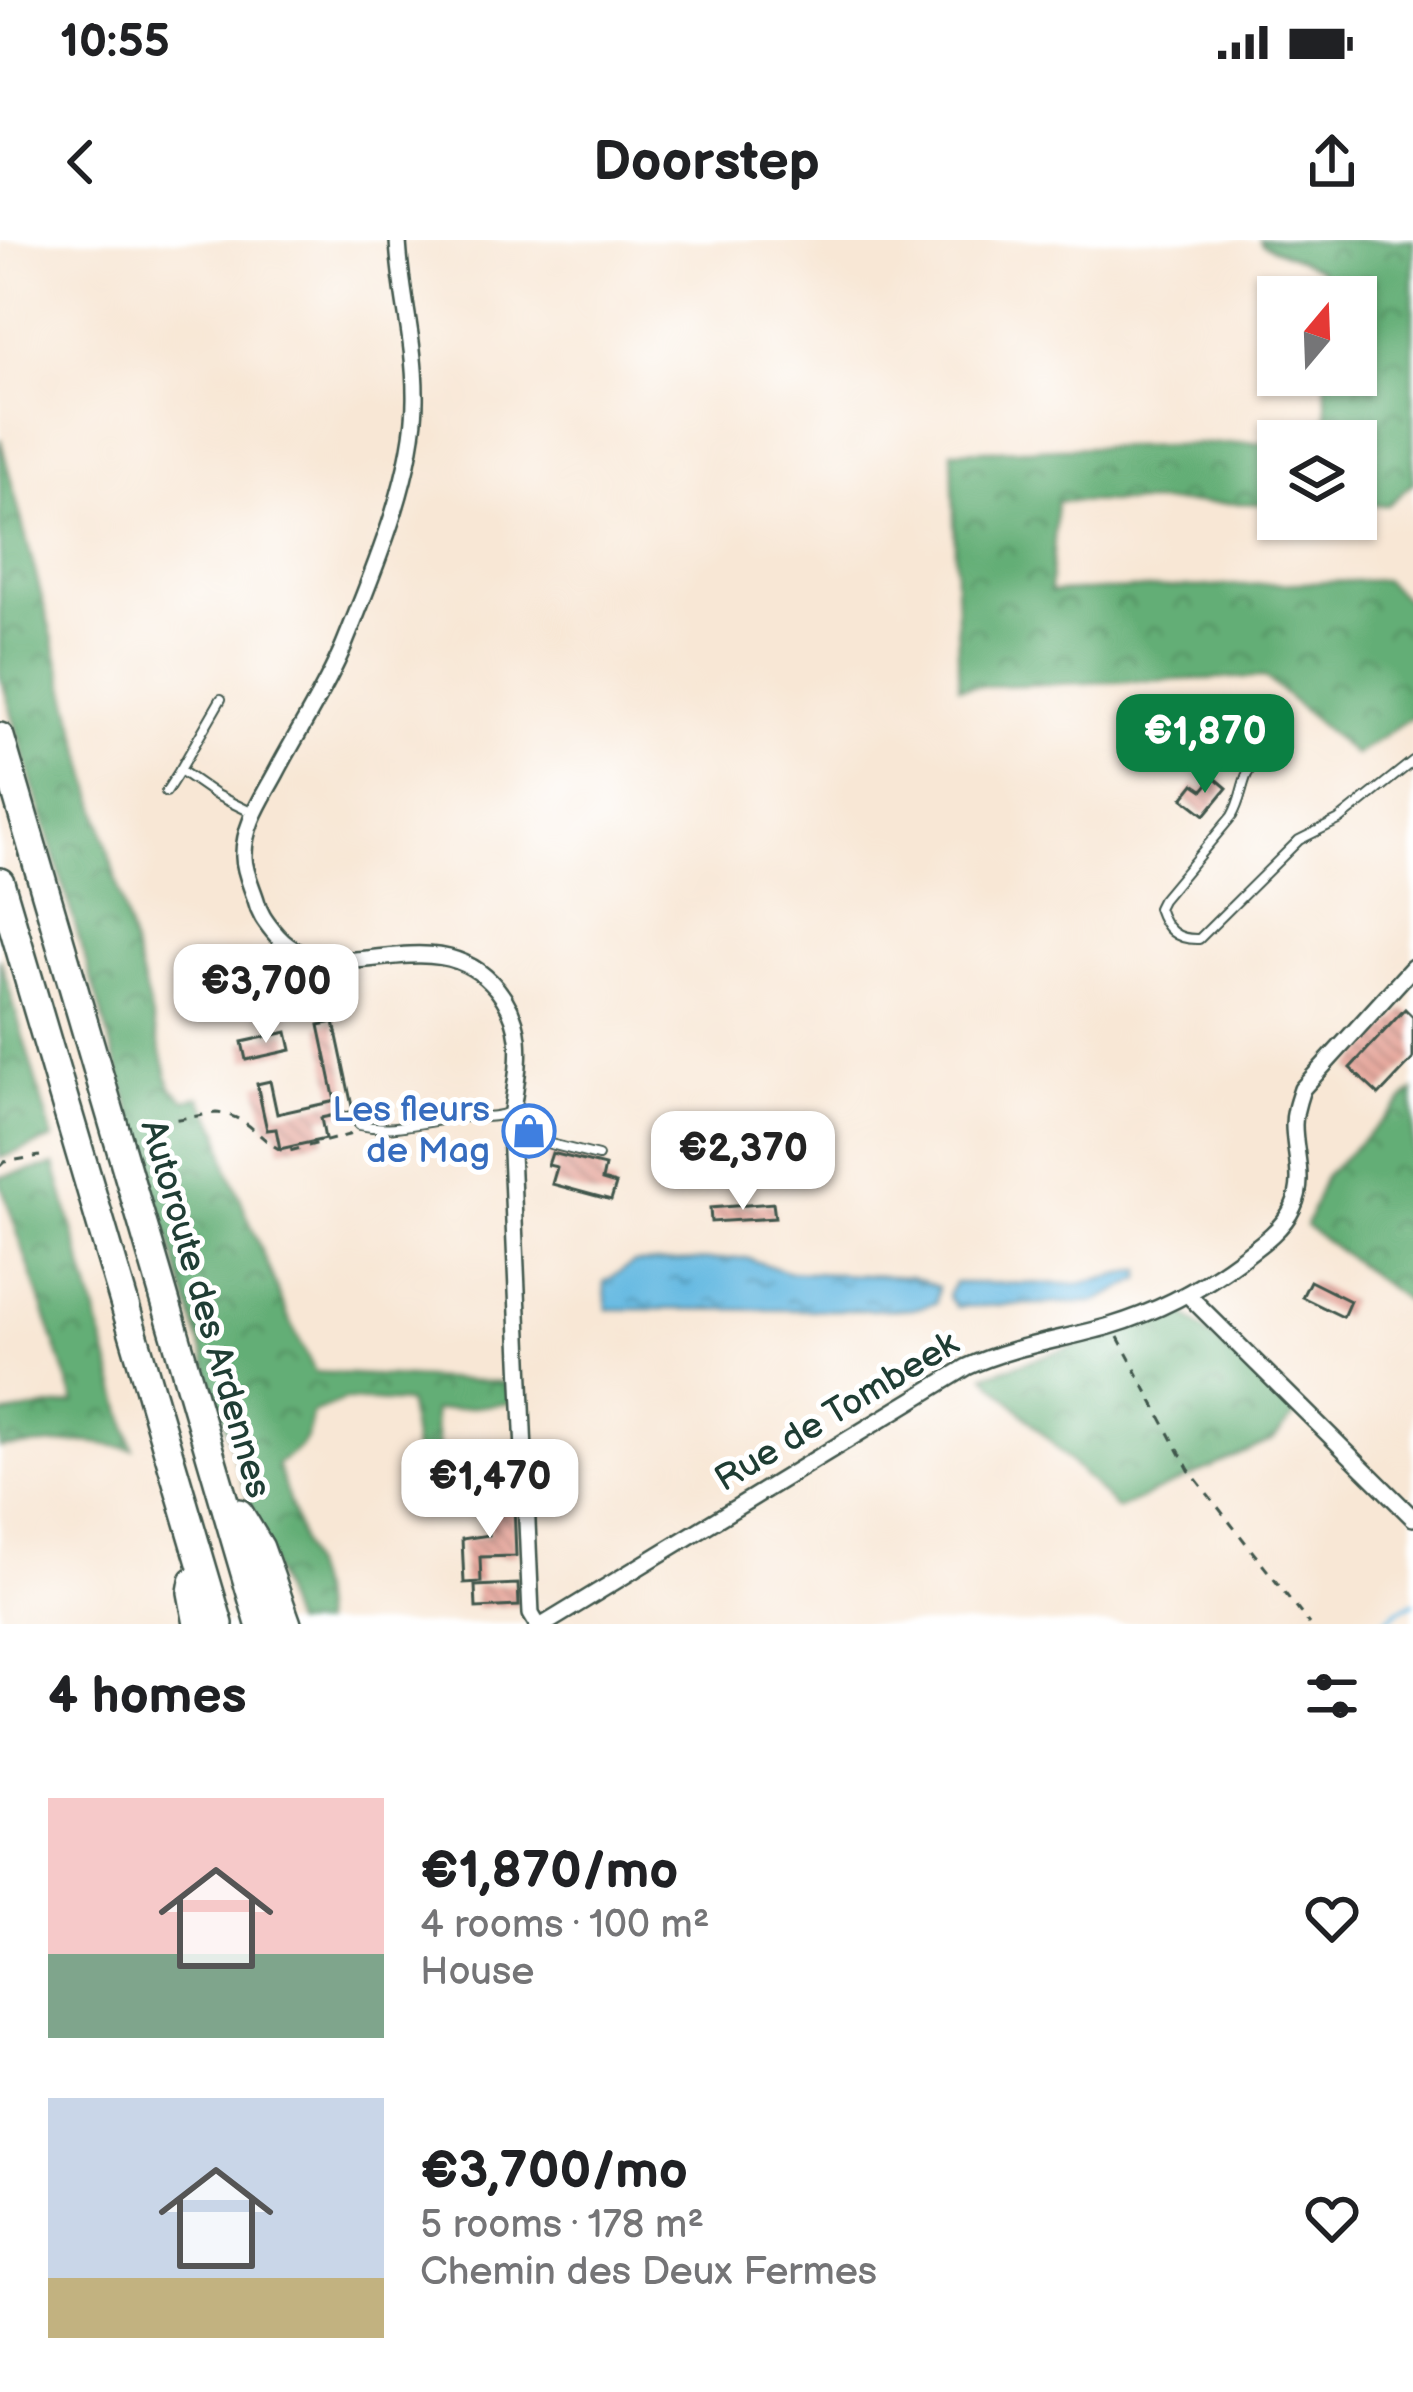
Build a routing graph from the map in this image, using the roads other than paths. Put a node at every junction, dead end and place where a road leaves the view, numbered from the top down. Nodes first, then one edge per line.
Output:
1 (398, 240) edge
2 (221, 699) dead end
3 (0, 737) edge
4 (1256, 759) dead end
5 (1413, 761) edge
6 (180, 770) junction
7 (166, 792) dead end
8 (254, 813) junction
9 (0, 882) edge
10 (1413, 967) edge
11 (511, 1112) junction
12 (359, 1125) dead end
13 (510, 1133) junction
14 (598, 1156) dead end
15 (1187, 1294) junction
16 (217, 1476) junction
17 (1413, 1518) edge
18 (198, 1553) junction
19 (198, 1624) edge
20 (218, 1624) edge
21 (260, 1624) edge
22 (287, 1624) edge
23 (541, 1624) edge

1 - 8 street
2 - 6 lane
3 - 16 highway, Autoroute des Ardennes
4 - 5 lane
6 - 7 lane
6 - 8 lane
8 - 11 street
9 - 18 highway, Autoroute des Ardennes
10 - 15 street, Rue de Tombeek
11 - 12 lane
11 - 13 street
13 - 14 lane
13 - 23 street
15 - 17 street
15 - 23 street, Rue de Tombeek
16 - 21 highway, Autoroute des Ardennes
16 - 22 highway
18 - 19 highway
18 - 20 highway, Autoroute des Ardennes

